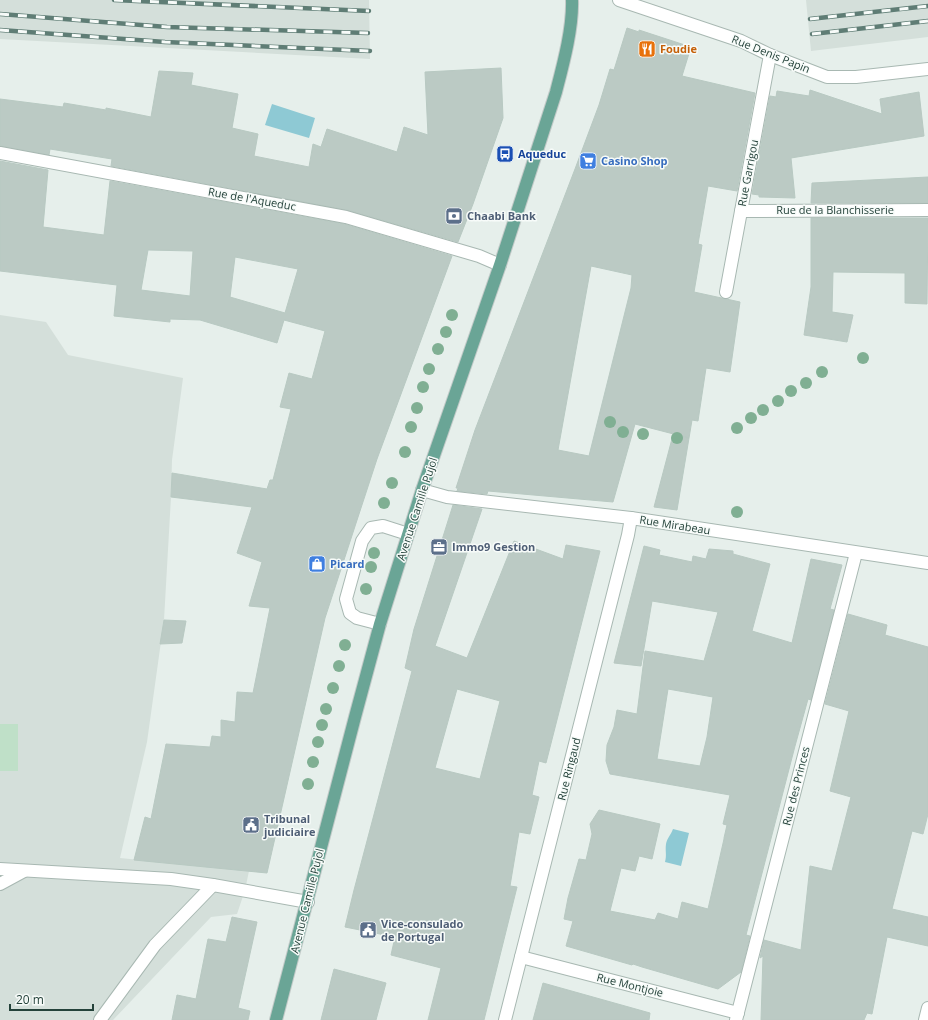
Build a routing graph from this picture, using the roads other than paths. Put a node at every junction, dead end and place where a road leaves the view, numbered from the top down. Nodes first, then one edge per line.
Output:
1 (619, 0) edge
2 (573, 1) edge
3 (770, 55) junction
4 (928, 69) edge
5 (0, 153) edge
6 (928, 210) edge
7 (741, 211) junction
8 (500, 265) junction
9 (726, 292) dead end
10 (422, 490) junction
11 (631, 518) junction
12 (408, 534) junction
13 (856, 553) junction
14 (928, 563) edge
15 (380, 624) junction
16 (0, 869) edge
17 (25, 870) junction
18 (0, 884) edge
19 (213, 885) junction
20 (308, 902) junction
21 (521, 957) junction
22 (928, 1008) edge
23 (737, 1016) edge
24 (100, 1020) edge
25 (276, 1020) edge
26 (505, 1020) edge
27 (925, 1020) edge

1 - 3 street, Rue Denis Papin
2 - 8 main road, Avenue Camille Pujol
3 - 4 street, Rue Denis Papin
3 - 7 street, Rue Garrigou
5 - 8 street, Rue de l'Aqueduc
6 - 7 street, Rue de la Blanchisserie
7 - 9 street, Rue Garrigou
8 - 10 main road, Avenue Camille Pujol
10 - 11 street, Rue Mirabeau
10 - 12 main road, Avenue Camille Pujol
11 - 13 street, Rue Mirabeau
11 - 21 street, Rue Ringaud
12 - 15 main road, Avenue Camille Pujol
12 - 15 street
13 - 14 street, Rue Mirabeau
13 - 23 street, Rue des Princes
15 - 20 main road, Avenue Camille Pujol
16 - 17 street
17 - 18 street
17 - 19 street
19 - 20 street
19 - 24 street
20 - 25 main road, Avenue Camille Pujol
21 - 23 street, Rue Montjoie
21 - 26 street, Rue Ringaud
22 - 27 street

